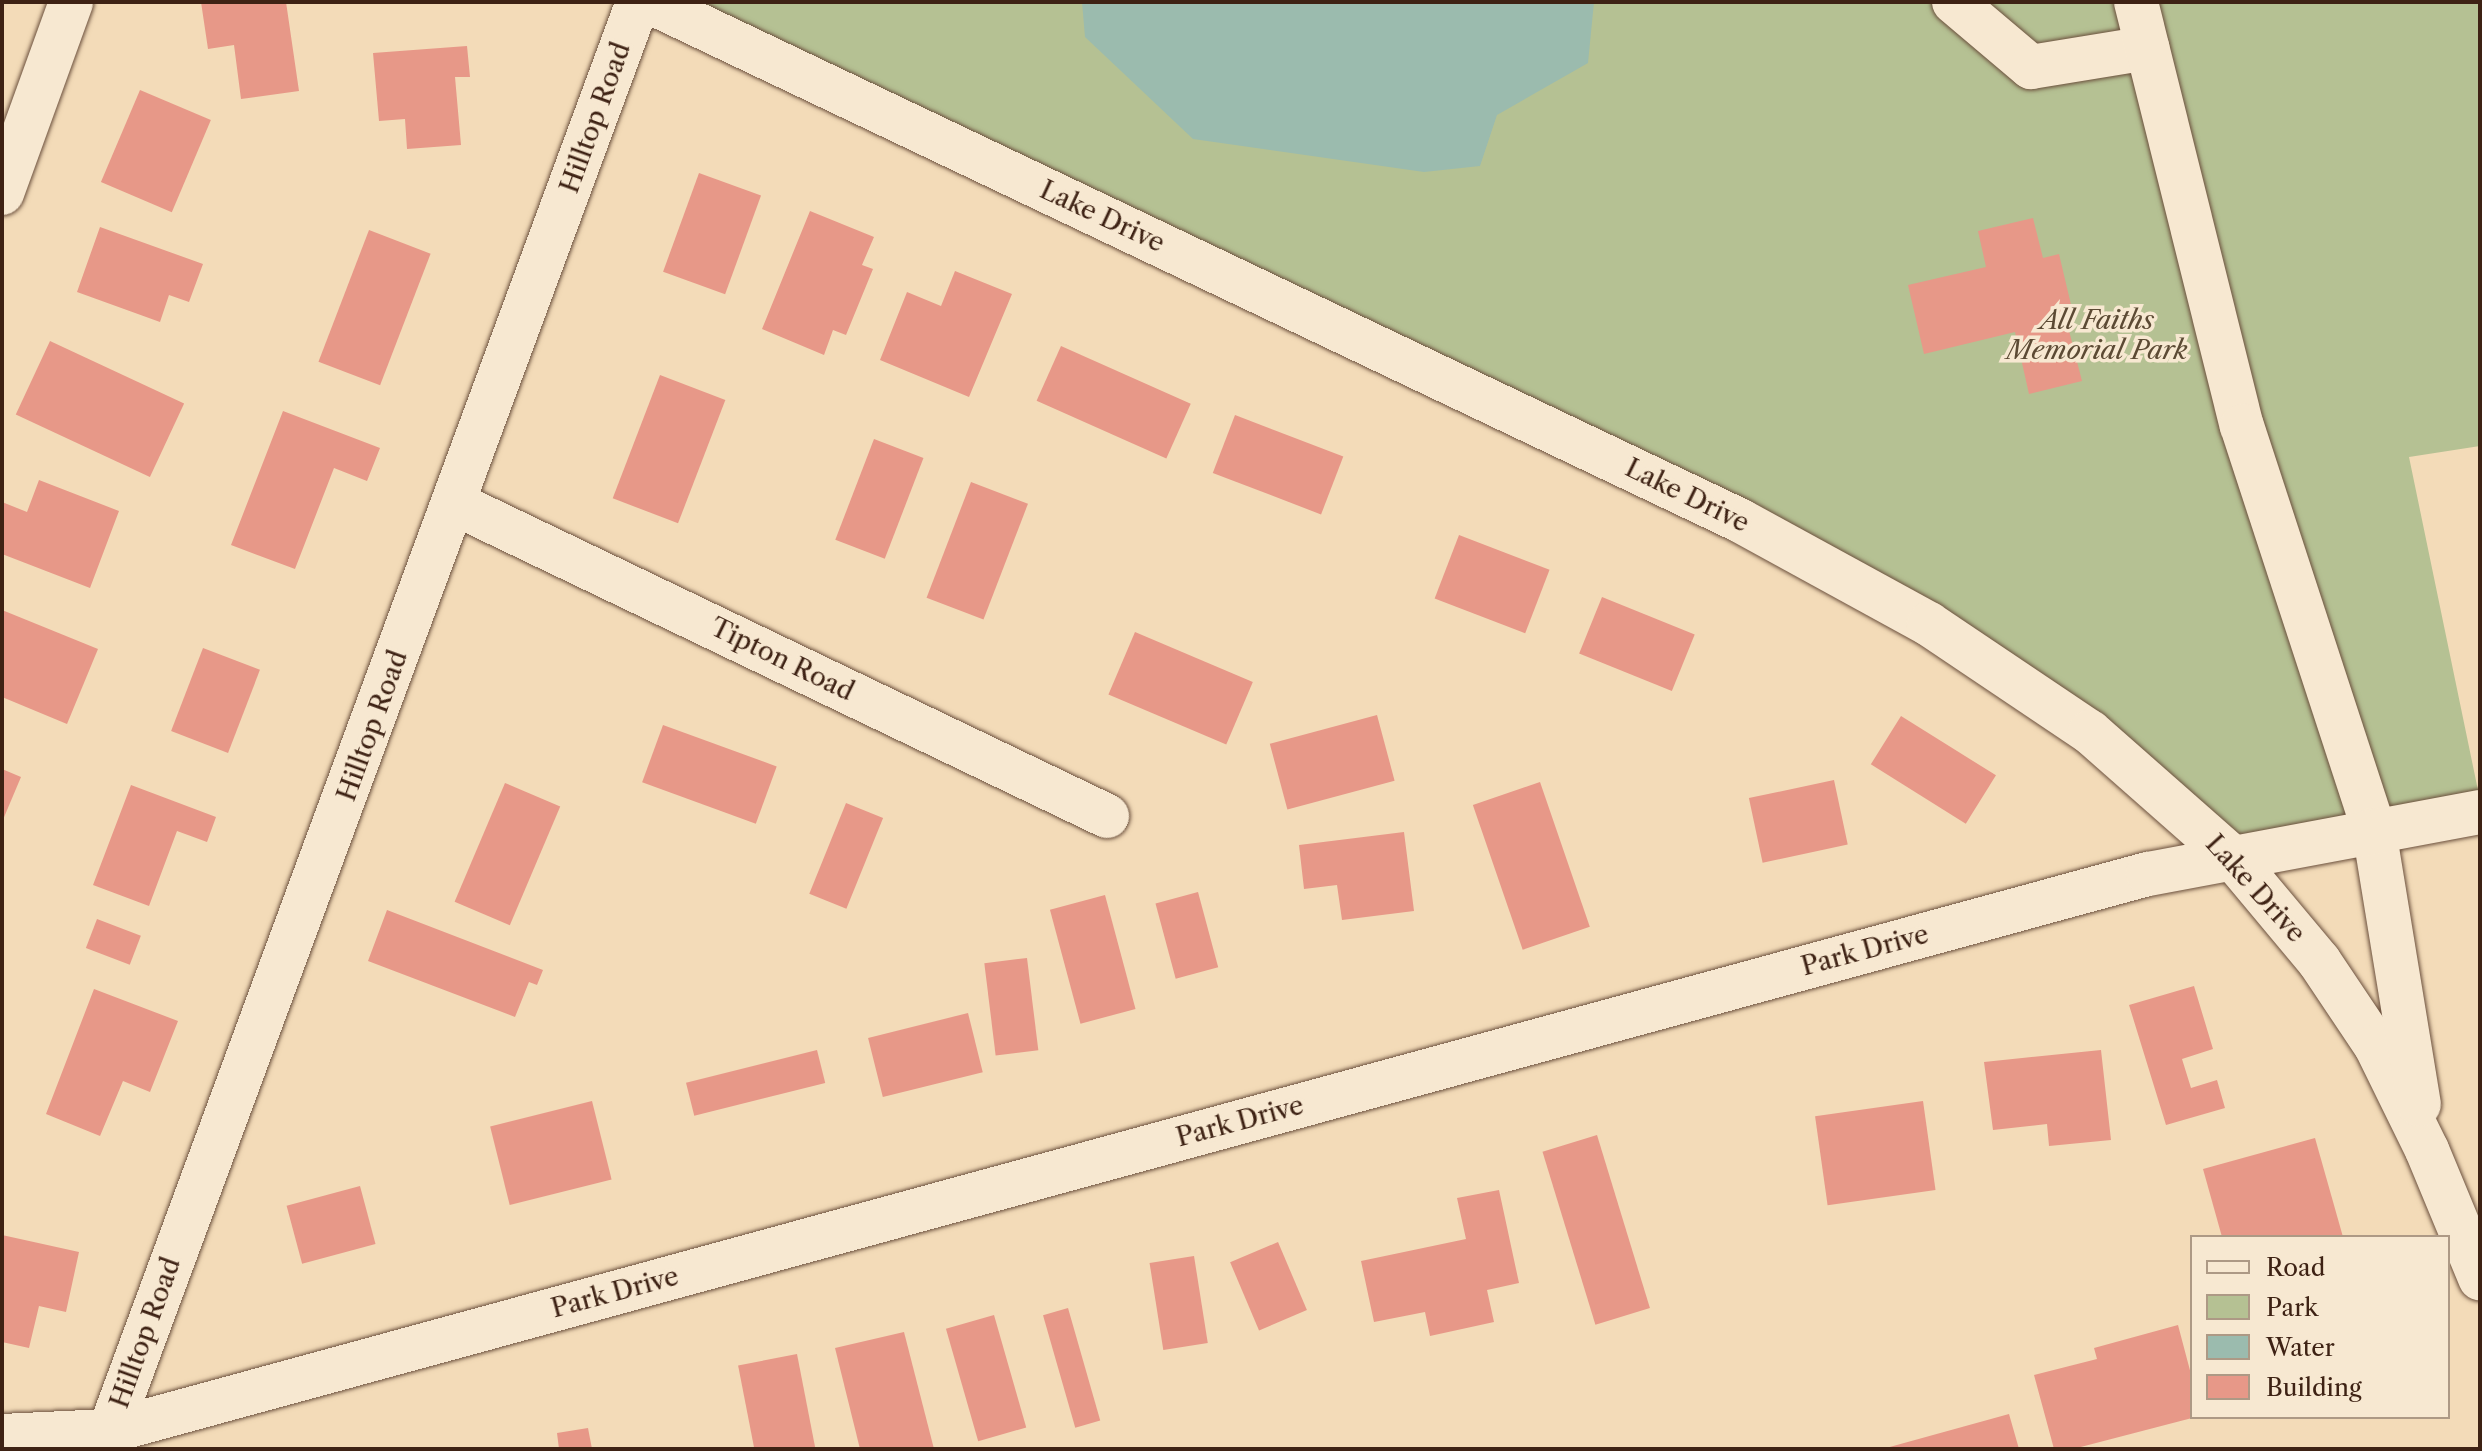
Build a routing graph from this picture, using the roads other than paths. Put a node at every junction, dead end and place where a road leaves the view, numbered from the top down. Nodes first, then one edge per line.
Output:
1 (71, 2) edge
2 (638, 2) edge
3 (650, 2) edge
4 (1954, 2) edge
5 (2136, 2) edge
6 (2147, 48) junction
7 (2, 193) edge
8 (456, 504) junction
9 (2480, 812) edge
10 (1107, 816) dead end
11 (2374, 830) junction
12 (2232, 857) junction
13 (2427, 1150) junction
14 (2480, 1278) edge
15 (2, 1436) edge
16 (106, 1440) edge

1 - 7 street
2 - 8 street, Hilltop Road
3 - 12 street, Lake Drive
4 - 6 street
5 - 6 street
6 - 11 street
8 - 10 street, Tipton Road
8 - 16 street, Hilltop Road
9 - 11 street, Park Drive
11 - 12 street, Park Drive
11 - 13 street
12 - 13 street, Lake Drive
12 - 16 street, Park Drive
13 - 14 street, Lake Drive
15 - 16 street, Park Drive

